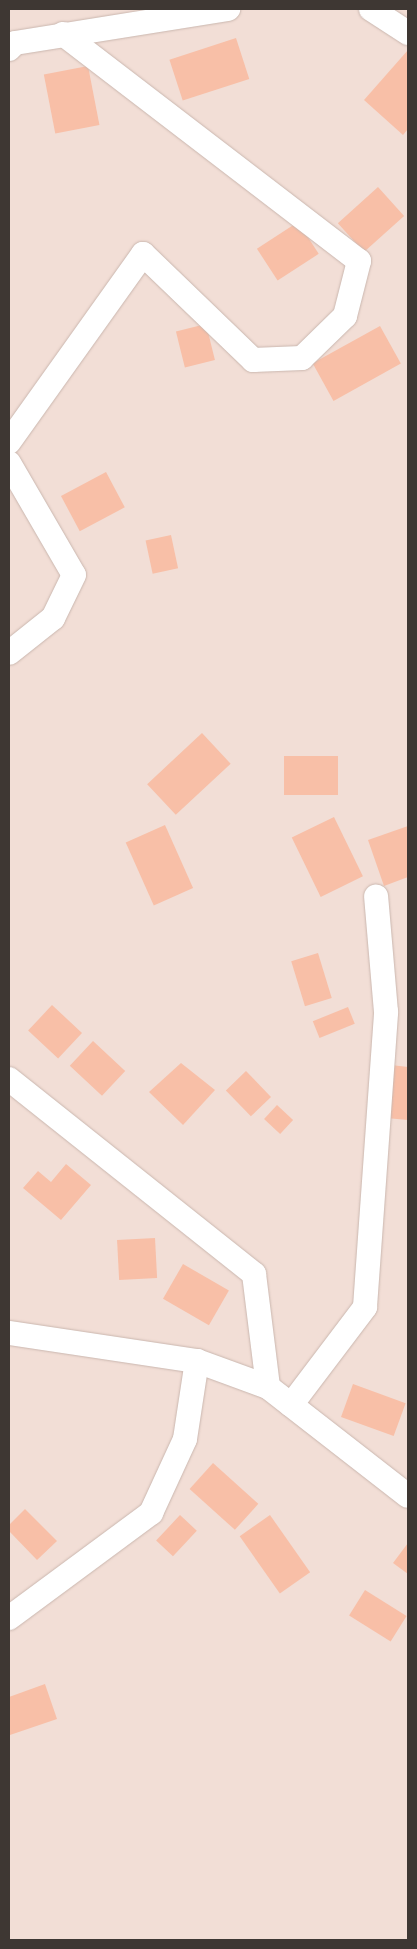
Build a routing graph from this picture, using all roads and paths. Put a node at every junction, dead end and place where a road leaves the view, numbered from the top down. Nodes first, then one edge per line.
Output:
1 (228, 9) edge
2 (371, 9) edge
3 (408, 33) edge
4 (63, 34) junction
5 (9, 49) edge
6 (9, 442) edge
7 (9, 463) edge
8 (9, 653) edge
9 (376, 896) dead end
10 (9, 1079) edge
11 (9, 1333) edge
12 (198, 1361) junction
13 (268, 1387) junction
14 (291, 1404) junction
15 (405, 1489) edge
16 (9, 1618) edge

1 - 4 street
2 - 3 street
4 - 5 street
4 - 6 street
7 - 8 street
9 - 14 street
10 - 13 street
11 - 12 street
12 - 13 street
12 - 16 street
13 - 14 street
14 - 15 street

